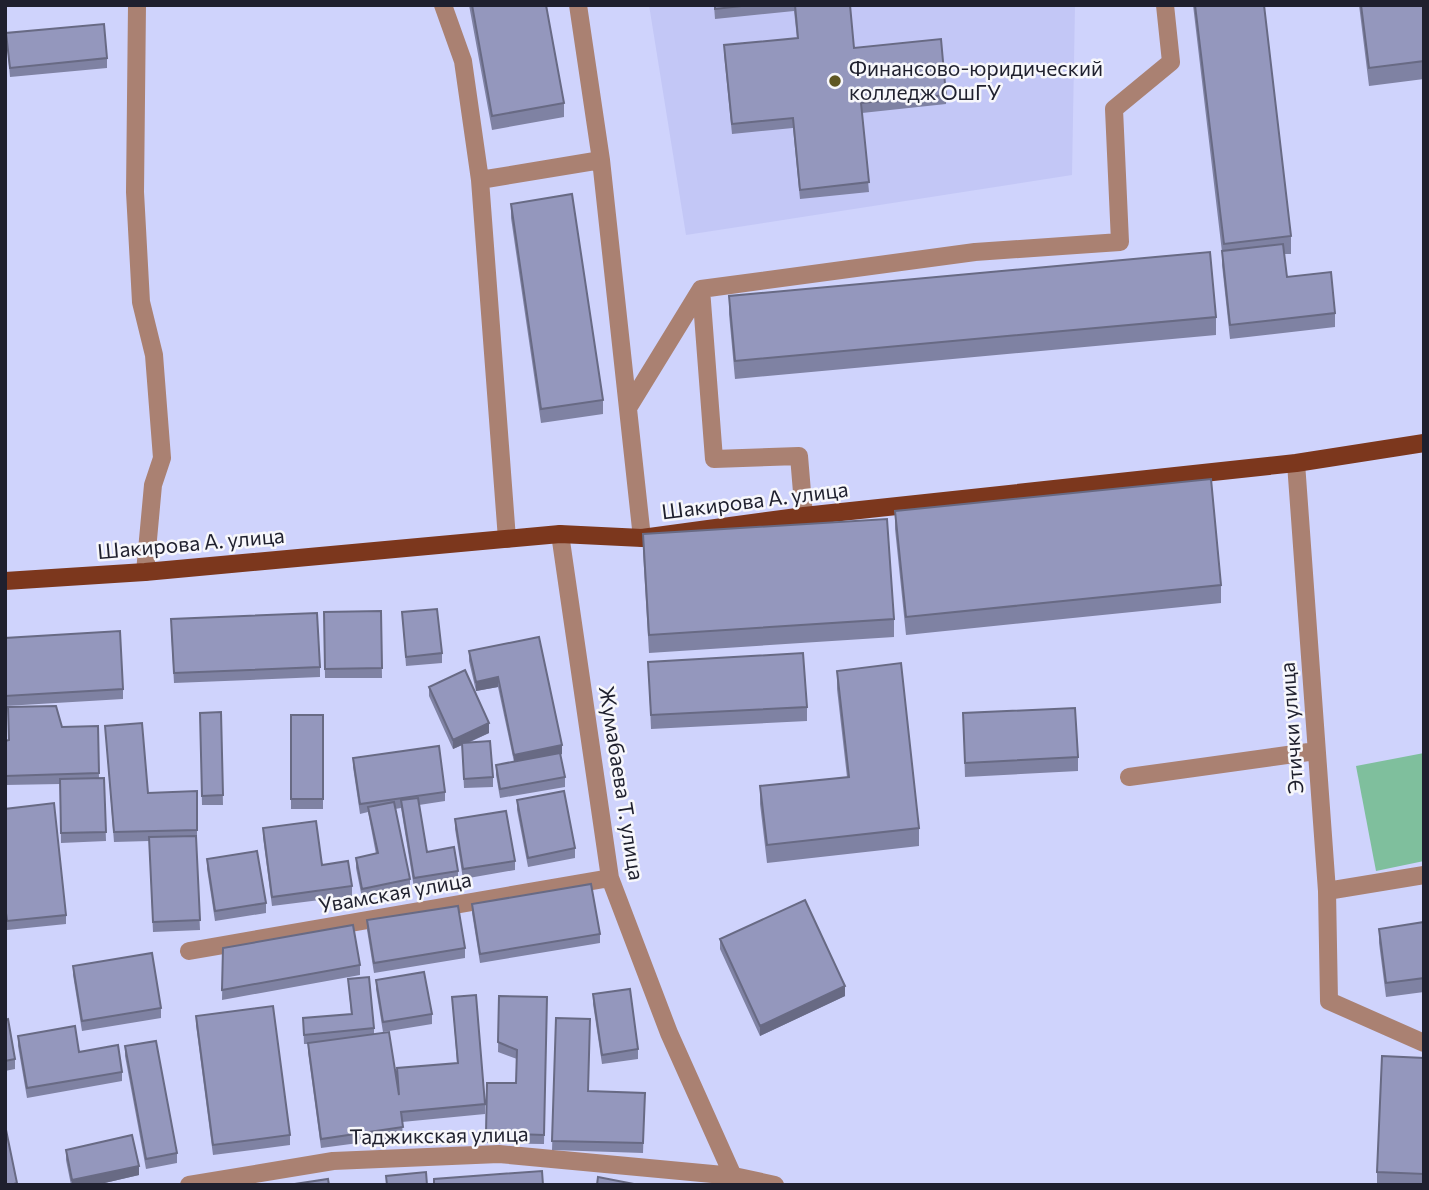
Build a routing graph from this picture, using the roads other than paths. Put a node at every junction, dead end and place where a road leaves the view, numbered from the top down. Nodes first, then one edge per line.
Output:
1 (137, 5) edge
2 (443, 5) edge
3 (578, 5) edge
4 (1165, 5) edge
5 (601, 160) junction
6 (480, 180) junction
7 (701, 289) junction
8 (628, 408) junction
9 (1424, 443) edge
10 (1296, 463) junction
11 (804, 516) junction
12 (560, 534) junction
13 (642, 538) junction
14 (507, 539) junction
15 (145, 572) junction
16 (5, 581) edge
17 (1316, 751) junction
18 (1129, 777) dead end
19 (1424, 875) edge
20 (610, 878) junction
21 (1327, 891) junction
22 (189, 951) dead end
23 (1424, 1043) edge
24 (736, 1180) edge
25 (188, 1185) edge
26 (775, 1185) edge

1 - 15 street
2 - 6 street
3 - 5 street
4 - 7 street
5 - 6 street
5 - 8 street
6 - 14 street
7 - 8 street
7 - 11 street
8 - 13 street
9 - 10 main road, Шакирова А. улица
10 - 11 main road, Шакирова А. улица
10 - 17 street, Этички улица
11 - 13 main road, Шакирова А. улица
12 - 13 main road, Шакирова А. улица
12 - 14 main road, Шакирова А. улица
12 - 20 street, Жумабаева Т. улица
14 - 15 main road, Шакирова А. улица
15 - 16 main road, Шакирова А. улица
17 - 18 street
17 - 21 street, Этички улица
19 - 21 street
20 - 22 street, Увамская улица
20 - 24 street, Жумабаева Т. улица
21 - 23 street, Этички улица
24 - 25 street, Таджикская улица
24 - 26 street, Таджикская улица

